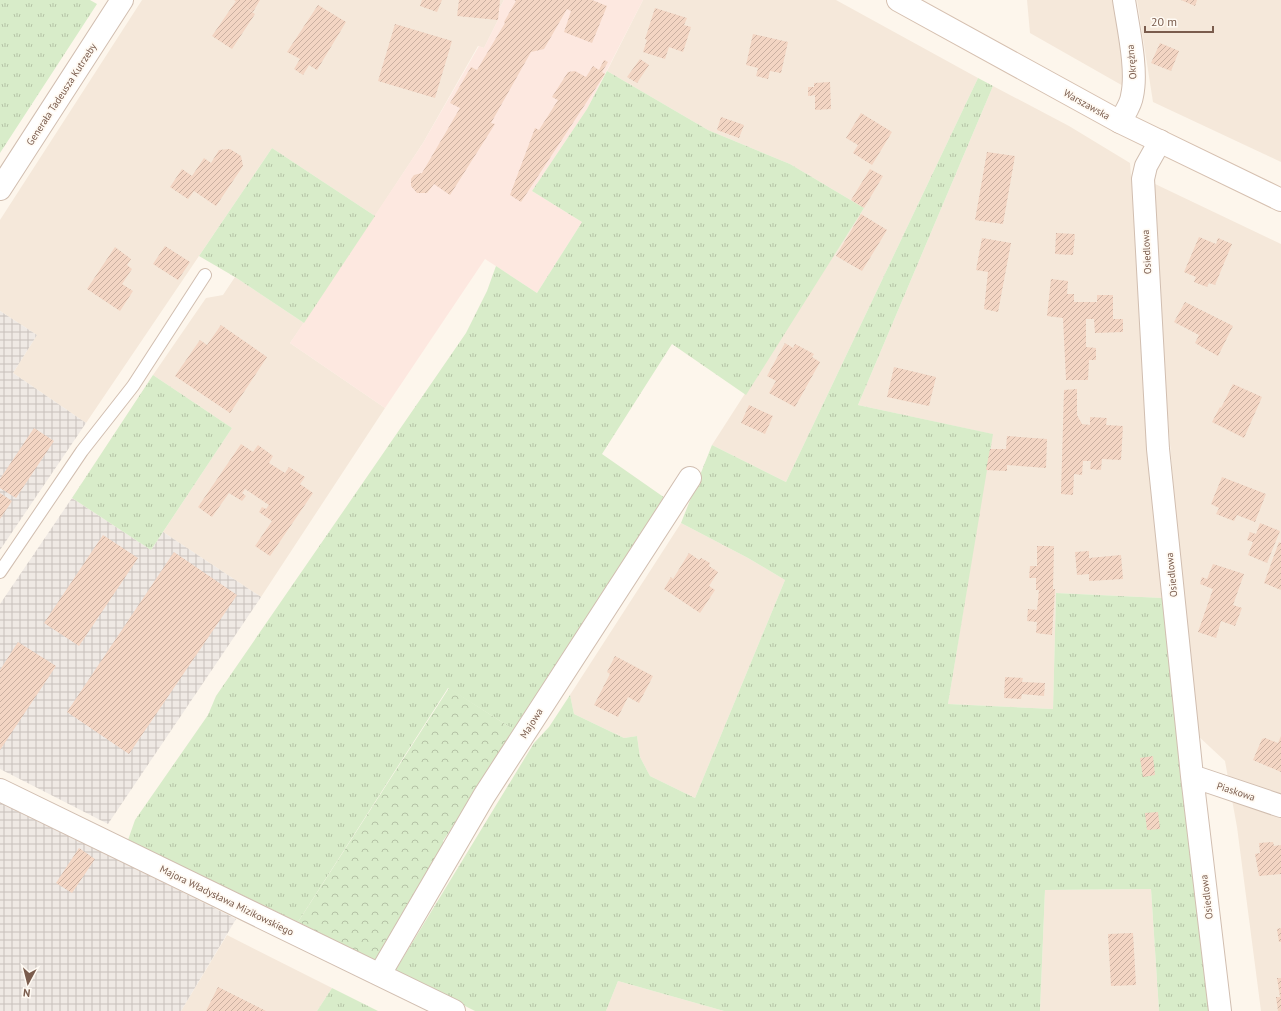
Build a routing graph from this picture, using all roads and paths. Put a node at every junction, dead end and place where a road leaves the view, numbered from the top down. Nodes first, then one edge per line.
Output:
1 (122, 0) edge
2 (1124, 0) edge
3 (900, 1) edge
4 (1120, 122) junction
5 (1160, 141) junction
6 (0, 189) edge
7 (1281, 200) edge
8 (206, 275) dead end
9 (690, 478) dead end
10 (0, 572) edge
11 (1192, 776) junction
12 (0, 790) edge
13 (1281, 806) edge
14 (380, 974) junction
15 (454, 1011) edge
16 (1220, 1011) edge

1 - 6 street, Generała Tadeusza Kutrzeby
2 - 4 street, Okrężna
3 - 4 street, Warszawska
4 - 5 street, Warszawska
5 - 7 street, Warszawska
5 - 11 street, Osiedlowa
8 - 10 lane
9 - 14 street, Majowa
11 - 13 street, Piaskowa
11 - 16 street, Osiedlowa
12 - 14 street, Majora Władysława Mizikowskiego
14 - 15 street, Majora Władysława Mizikowskiego

